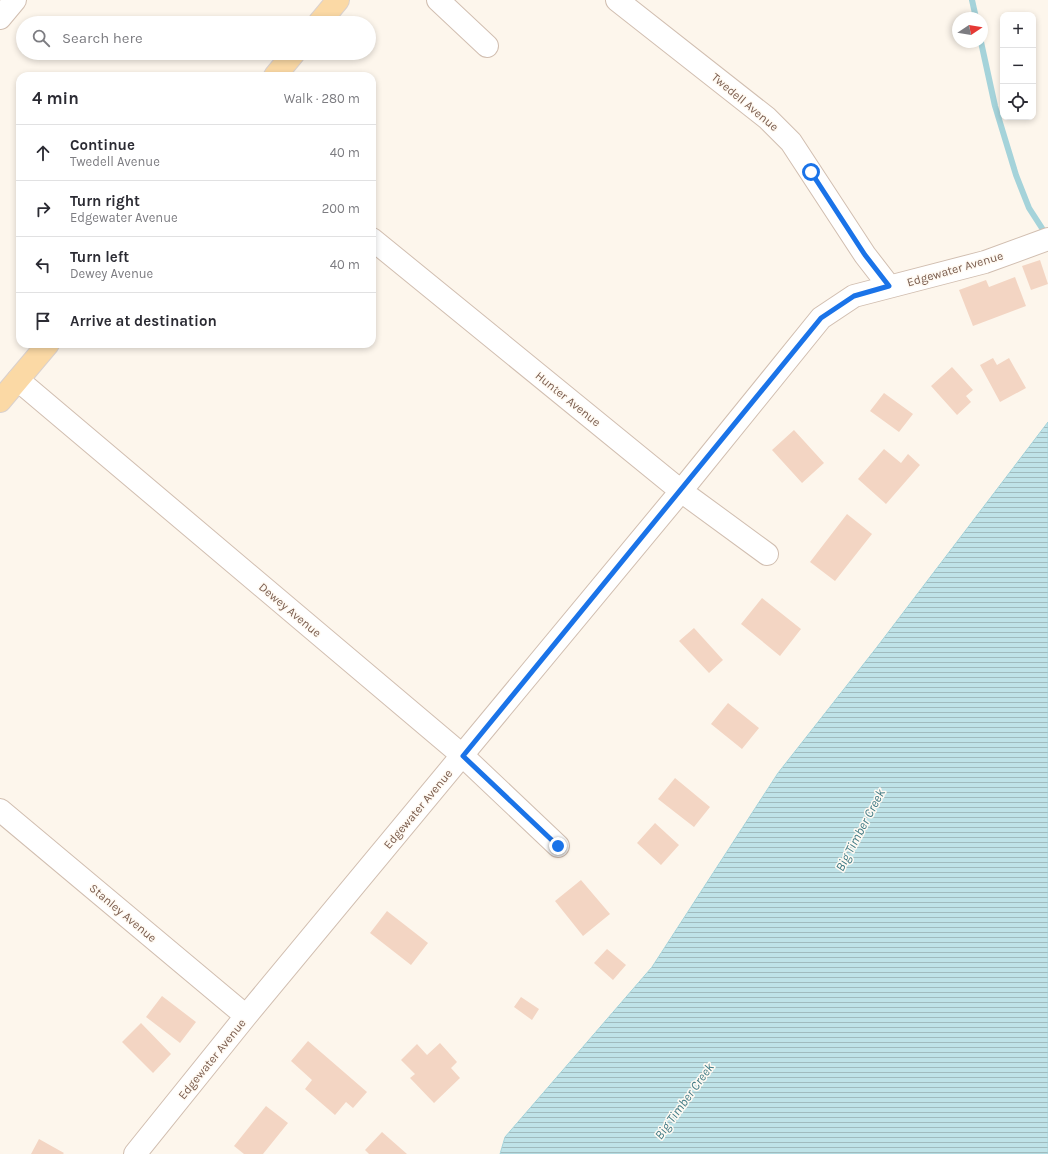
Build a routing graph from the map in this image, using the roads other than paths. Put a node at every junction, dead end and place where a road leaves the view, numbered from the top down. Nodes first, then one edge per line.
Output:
1 (15, 0) edge
2 (338, 0) edge
3 (438, 0) edge
4 (617, 0) edge
5 (325, 16) edge
6 (0, 18) edge
7 (486, 46) dead end
8 (288, 60) edge
9 (278, 72) edge
10 (1048, 239) edge
11 (376, 242) edge
12 (889, 286) junction
13 (45, 348) edge
14 (18, 380) junction
15 (0, 401) edge
16 (681, 491) junction
17 (767, 554) dead end
18 (463, 756) junction
19 (0, 810) edge
20 (558, 846) dead end
21 (246, 1016) junction
22 (135, 1154) edge

1 - 6 street
2 - 5 main road
3 - 7 street
4 - 12 street, Twedell Avenue
8 - 9 main road
10 - 12 street, Edgewater Avenue
11 - 16 street, Hunter Avenue
12 - 16 street, Edgewater Avenue
13 - 14 main road
14 - 15 main road
14 - 18 street, Dewey Avenue
16 - 17 street, Hunter Avenue
16 - 18 street, Edgewater Avenue
18 - 20 street, Dewey Avenue
18 - 21 street, Edgewater Avenue
19 - 21 street, Stanley Avenue
21 - 22 street, Edgewater Avenue

